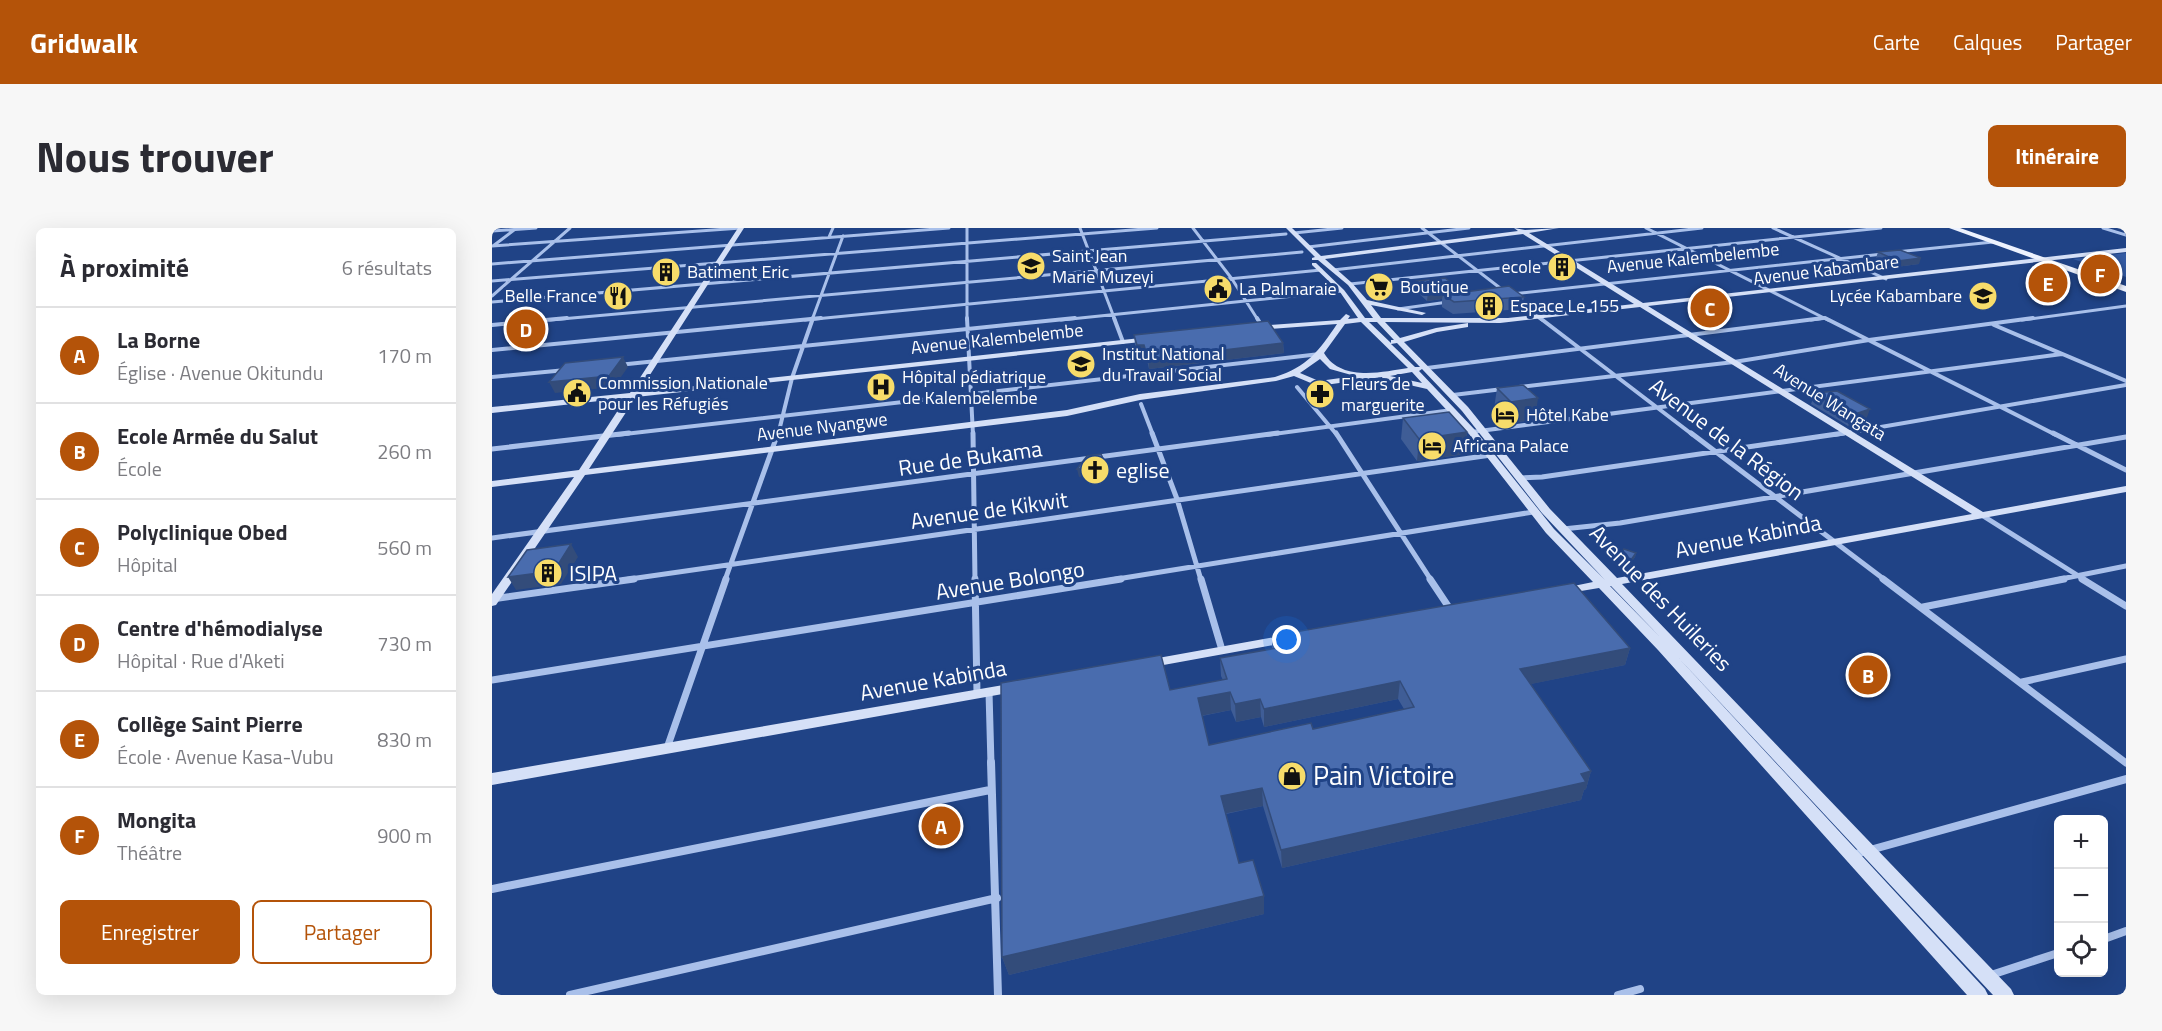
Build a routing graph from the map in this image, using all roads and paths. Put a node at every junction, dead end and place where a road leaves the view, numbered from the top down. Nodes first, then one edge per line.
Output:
1 (536, 228) edge
2 (570, 228) edge
3 (741, 228) edge
4 (833, 228) edge
5 (879, 228) edge
6 (949, 228) edge
7 (967, 228) edge
8 (1080, 228) edge
9 (1157, 228) edge
10 (1193, 228) edge
11 (1280, 228) edge
12 (1342, 228) edge
13 (1422, 228) edge
14 (1469, 228) edge
15 (1556, 228) edge
16 (1646, 228) edge
17 (1702, 228) edge
18 (1773, 228) edge
19 (1881, 228) edge
20 (1953, 228) edge
21 (2103, 228) edge
22 (515, 229) edge
23 (2126, 229) edge
24 (1520, 230) edge
25 (492, 231) edge
26 (2111, 231) junction
27 (1290, 232) edge
28 (878, 233) junction
29 (1428, 233) junction
30 (1655, 233) junction
31 (1082, 234) junction
32 (2126, 235) edge
33 (843, 236) junction
34 (829, 237) junction
35 (1792, 237) junction
36 (553, 242) junction
37 (1203, 242) junction
38 (1993, 242) junction
39 (968, 243) junction
40 (1442, 243) junction
41 (492, 246) edge
42 (1546, 246) junction
43 (729, 247) junction
44 (1687, 248) junction
45 (2126, 250) edge
46 (1088, 252) junction
47 (835, 254) junction
48 (1460, 256) junction
49 (1217, 258) junction
50 (1841, 258) junction
51 (1315, 260) junction
52 (2042, 260) junction
53 (533, 261) junction
54 (968, 261) junction
55 (1569, 261) junction
56 (719, 263) junction
57 (492, 264) edge
58 (1094, 270) junction
59 (1479, 270) junction
60 (1732, 270) junction
61 (828, 273) junction
62 (1232, 279) junction
63 (1886, 279) junction
64 (511, 280) junction
65 (492, 282) edge
66 (967, 282) junction
67 (706, 284) junction
68 (1605, 284) junction
69 (1346, 288) junction
70 (2126, 289) edge
71 (1105, 291) junction
72 (1774, 291) junction
73 (1508, 294) junction
74 (821, 295) junction
75 (492, 296) edge
76 (1496, 296) edge
77 (1246, 301) junction
78 (492, 302) edge
79 (1450, 302) edge
80 (1358, 304) junction
81 (966, 305) junction
82 (1641, 306) junction
83 (2126, 306) edge
84 (691, 307) junction
85 (1398, 309) junction
86 (1113, 315) junction
87 (1826, 317) junction
88 (813, 318) junction
89 (1539, 318) junction
90 (1456, 319) junction
91 (1343, 320) junction
92 (1363, 320) junction
93 (1378, 320) junction
94 (1507, 321) junction
95 (492, 325) edge
96 (1994, 325) junction
97 (1263, 328) junction
98 (966, 329) junction
99 (1251, 329) edge
100 (675, 332) junction
101 (1690, 336) junction
102 (1158, 339) edge
103 (1871, 339) junction
104 (1123, 342) junction
105 (1393, 342) junction
106 (803, 345) junction
107 (492, 350) edge
108 (1581, 350) junction
109 (1321, 354) junction
110 (2062, 354) junction
111 (968, 359) junction
112 (657, 361) junction
113 (1734, 362) junction
114 (610, 365) edge
115 (1427, 368) junction
116 (574, 369) edge
117 (1413, 369) junction
118 (1933, 372) junction
119 (1296, 374) junction
120 (1377, 376) junction
121 (492, 377) edge
122 (1618, 377) junction
123 (792, 378) junction
124 (2126, 383) edge
125 (1298, 387) dead end
126 (1432, 388) junction
127 (1782, 392) junction
128 (970, 394) junction
129 (631, 395) junction
130 (1453, 395) junction
131 (1141, 404) dead end
132 (1656, 408) junction
133 (2003, 408) junction
134 (492, 410) edge
135 (1452, 410) junction
136 (783, 415) junction
137 (973, 425) junction
138 (1331, 426) junction
139 (1485, 430) junction
140 (1846, 431) junction
141 (1472, 432) junction
142 (606, 436) junction
143 (2126, 437) edge
144 (2079, 446) junction
145 (492, 449) edge
146 (774, 449) junction
147 (1157, 449) junction
148 (1716, 453) junction
149 (1491, 455) junction
150 (2126, 470) edge
151 (582, 473) junction
152 (1363, 473) junction
153 (1913, 473) junction
154 (974, 474) junction
155 (1520, 478) junction
156 (492, 484) edge
157 (2126, 489) edge
158 (1775, 496) junction
159 (1177, 499) junction
160 (752, 503) junction
161 (1533, 512) junction
162 (1979, 514) junction
163 (973, 529) junction
164 (1563, 529) junction
165 (542, 531) junction
166 (1402, 534) junction
167 (492, 538) edge
168 (1835, 541) junction
169 (730, 564) junction
170 (2126, 566) edge
171 (1197, 567) junction
172 (2078, 576) junction
173 (1608, 584) junction
174 (1555, 592) edge
175 (493, 600) edge
176 (974, 603) junction
177 (2126, 606) edge
178 (1923, 608) junction
179 (1450, 609) edge
180 (1302, 636) edge
181 (703, 647) junction
182 (1222, 650) junction
183 (2126, 659) edge
184 (1129, 667) edge
185 (492, 680) edge
186 (2022, 682) junction
187 (1024, 686) edge
188 (983, 693) junction
189 (667, 748) junction
190 (2126, 763) edge
191 (492, 779) edge
192 (2126, 779) edge
193 (990, 790) junction
194 (1870, 851) junction
195 (1852, 855) junction
196 (492, 889) edge
197 (997, 898) junction
198 (2126, 931) edge
199 (2108, 937) edge
200 (2054, 954) edge
201 (1987, 976) junction
202 (1640, 989) dead end
203 (570, 995) edge
204 (999, 995) edge
205 (1618, 995) edge
206 (1979, 995) edge
207 (2005, 995) edge

1 - 22 street
2 - 36 street
3 - 36 street
3 - 43 main road
4 - 34 street
5 - 28 street
6 - 28 street
7 - 39 street
8 - 31 street
9 - 31 street
10 - 37 street
11 - 27 main road, Avenue des Huileries
12 - 27 street
13 - 29 street, Avenue de la Région
14 - 29 street
15 - 24 main road
16 - 30 street
17 - 30 street
18 - 35 street
19 - 35 street
20 - 38 main road
21 - 26 street
22 - 25 street
22 - 41 street
23 - 26 street
24 - 40 main road
24 - 42 main road, Avenue Wangata
26 - 32 street
27 - 37 street
27 - 51 main road, Avenue des Huileries
28 - 33 street
29 - 40 street, Avenue de la Région
29 - 51 street
30 - 42 street
30 - 44 street
31 - 39 street
31 - 46 street
33 - 34 street
33 - 47 street
34 - 43 street
35 - 44 street
35 - 50 street
36 - 41 street
36 - 53 street
37 - 46 street
37 - 49 street
38 - 50 street, Avenue Kalembelembe
38 - 52 main road
39 - 47 street
39 - 54 street
40 - 48 street, Avenue de la Région
40 - 51 main road
42 - 48 street
42 - 55 main road, Avenue Wangata
43 - 53 street
43 - 56 main road
44 - 55 street
44 - 60 street
45 - 52 main road, Avenue Kabambare
46 - 54 street
46 - 58 street
47 - 56 street
47 - 61 street
48 - 51 street
48 - 59 street, Avenue de la Région
49 - 51 street
49 - 58 street
49 - 62 street
50 - 60 street, Avenue Kalembelembe
50 - 63 street
51 - 62 street
51 - 69 main road, Avenue des Huileries
52 - 63 main road, Avenue Kabambare
52 - 70 main road
53 - 57 street
53 - 64 street
54 - 61 street
54 - 66 street
55 - 59 street
55 - 68 main road, Avenue Wangata
56 - 64 street
56 - 67 main road
58 - 66 street
58 - 71 street
59 - 69 street
59 - 73 street, Avenue de la Région
60 - 68 street, Avenue Kalembelembe
60 - 72 street
61 - 67 street
61 - 74 street
62 - 71 street
62 - 77 street
63 - 72 main road, Avenue Kabambare
64 - 65 street
64 - 75 street
66 - 74 street
66 - 81 street
67 - 78 street
67 - 84 main road
68 - 73 street, Avenue Kalembelembe
68 - 82 main road, Avenue Wangata
69 - 77 street
69 - 80 main road, Avenue des Huileries
71 - 81 street
71 - 86 street
72 - 82 main road, Avenue Kabambare
72 - 87 street
73 - 76 street, Avenue Kalembelembe
73 - 89 street, Avenue de la Région
74 - 84 street
74 - 88 street
77 - 86 street
77 - 97 street
79 - 85 street
80 - 85 main road
80 - 91 main road, Avenue Nyangwe
80 - 92 main road, Avenue des Huileries
80 - 93 main road, Avenue des Huileries
81 - 88 street
81 - 98 street
82 - 89 main road, Avenue Kabambare
82 - 101 main road, Avenue Wangata
83 - 96 street
84 - 95 street
84 - 100 main road
85 - 90 main road
86 - 98 street
86 - 104 street
87 - 101 street
87 - 103 street
88 - 100 street
88 - 106 street
89 - 94 main road, Avenue Kabambare
89 - 108 street, Avenue de la Région
90 - 93 main road
90 - 94 main road
91 - 92 main road
91 - 97 main road
91 - 109 main road, Avenue Nyangwe
92 - 93 main road
92 - 105 main road, Avenue des Huileries
93 - 105 main road, Avenue des Huileries
94 - 105 main road, Avenue Kabambare
96 - 103 street
96 - 110 street
97 - 99 main road
98 - 106 street
98 - 111 street
100 - 107 street
100 - 112 main road
101 - 108 street
101 - 113 main road, Avenue Wangata
102 - 104 main road, Avenue Kalembelembe
103 - 113 street
103 - 118 street
104 - 111 main road, Avenue Kalembelembe
105 - 115 main road, Avenue des Huileries
105 - 117 main road, Avenue des Huileries
106 - 112 street
106 - 123 street
108 - 115 street
108 - 122 street, Avenue de la Région
109 - 119 main road, Avenue Nyangwe
109 - 120 main road
109 - 128 street
110 - 118 street
110 - 124 street
111 - 123 main road, Avenue Kalembelembe
111 - 128 street
112 - 114 street
112 - 129 main road
113 - 122 street
113 - 127 main road, Avenue Wangata
115 - 117 main road
115 - 130 main road, Avenue des Huileries
116 - 121 street
117 - 120 main road
117 - 126 main road, Avenue des Huileries
118 - 127 street
118 - 133 street
119 - 120 main road
119 - 137 main road, Avenue Nyangwe
120 - 126 main road
122 - 130 street
122 - 132 street, Avenue de la Région
123 - 129 main road, Avenue Kalembelembe
123 - 136 street
124 - 133 street
125 - 138 street
126 - 135 main road, Avenue des Huileries
127 - 132 street
127 - 140 main road, Avenue Wangata
128 - 136 street
128 - 137 street
129 - 134 main road, Avenue Kalembelembe
129 - 142 main road
130 - 139 main road, Avenue des Huileries
131 - 147 street
132 - 139 street
132 - 148 street, Avenue de la Région
133 - 140 street
133 - 144 street
135 - 138 street, Rue de Bukama
135 - 141 main road, Avenue des Huileries
136 - 142 street
136 - 146 street
137 - 146 main road, Avenue Nyangwe
137 - 154 street
138 - 147 street, Rue de Bukama
138 - 152 street
139 - 141 street
139 - 155 main road, Avenue des Huileries
140 - 148 street
140 - 153 main road, Avenue Wangata
141 - 149 main road, Avenue des Huileries
142 - 145 street
142 - 151 main road
143 - 144 street
144 - 150 street
144 - 153 street
146 - 151 main road, Avenue Nyangwe
146 - 160 street
147 - 154 street, Rue de Bukama
147 - 159 street
148 - 155 street
148 - 158 street, Avenue de la Région
149 - 152 street, Avenue de Kikwit
149 - 161 main road, Avenue des Huileries
151 - 156 main road, Avenue Nyangwe
151 - 165 main road
152 - 159 street, Avenue de Kikwit
152 - 166 street
153 - 158 street
153 - 162 main road, Avenue Wangata
154 - 160 street, Rue de Bukama
154 - 163 street
155 - 164 main road, Avenue des Huileries
157 - 162 main road, Avenue Kabinda
158 - 164 street
158 - 168 street, Avenue de la Région
159 - 163 street, Avenue de Kikwit
159 - 171 street
160 - 165 street, Rue de Bukama
160 - 169 street
161 - 166 street, Avenue Bolongo
161 - 173 main road, Avenue des Huileries
162 - 168 main road, Avenue Kabinda
162 - 172 street, Avenue Wangata
163 - 169 street, Avenue de Kikwit
163 - 176 street
164 - 173 main road, Avenue des Huileries
165 - 167 street, Rue de Bukama
165 - 175 main road
166 - 171 street, Avenue Bolongo
166 - 179 street
168 - 173 main road, Avenue Kabinda
168 - 178 street, Avenue de la Région
169 - 175 street, Avenue de Kikwit
169 - 181 street
170 - 172 street
171 - 176 street, Avenue Bolongo
171 - 182 street
172 - 177 street, Avenue Wangata
172 - 178 street
173 - 174 main road, Avenue Kabinda
173 - 194 main road, Avenue des Huileries
173 - 195 main road, Avenue des Huileries
176 - 181 street, Avenue Bolongo
176 - 188 street
178 - 186 street, Avenue de la Région
180 - 182 main road
181 - 185 street, Avenue Bolongo
181 - 189 street
182 - 184 main road
183 - 186 street
186 - 190 street, Avenue de la Région
187 - 188 main road, Avenue Kabinda
188 - 189 main road, Avenue Kabinda
188 - 193 street
189 - 191 main road, Avenue Kabinda
192 - 194 street
193 - 196 street
193 - 197 street
194 - 195 street
194 - 201 main road, Avenue des Huileries
195 - 206 main road, Avenue des Huileries
197 - 203 street
197 - 204 street
198 - 199 street
200 - 201 street
201 - 207 main road, Avenue des Huileries
202 - 205 street

